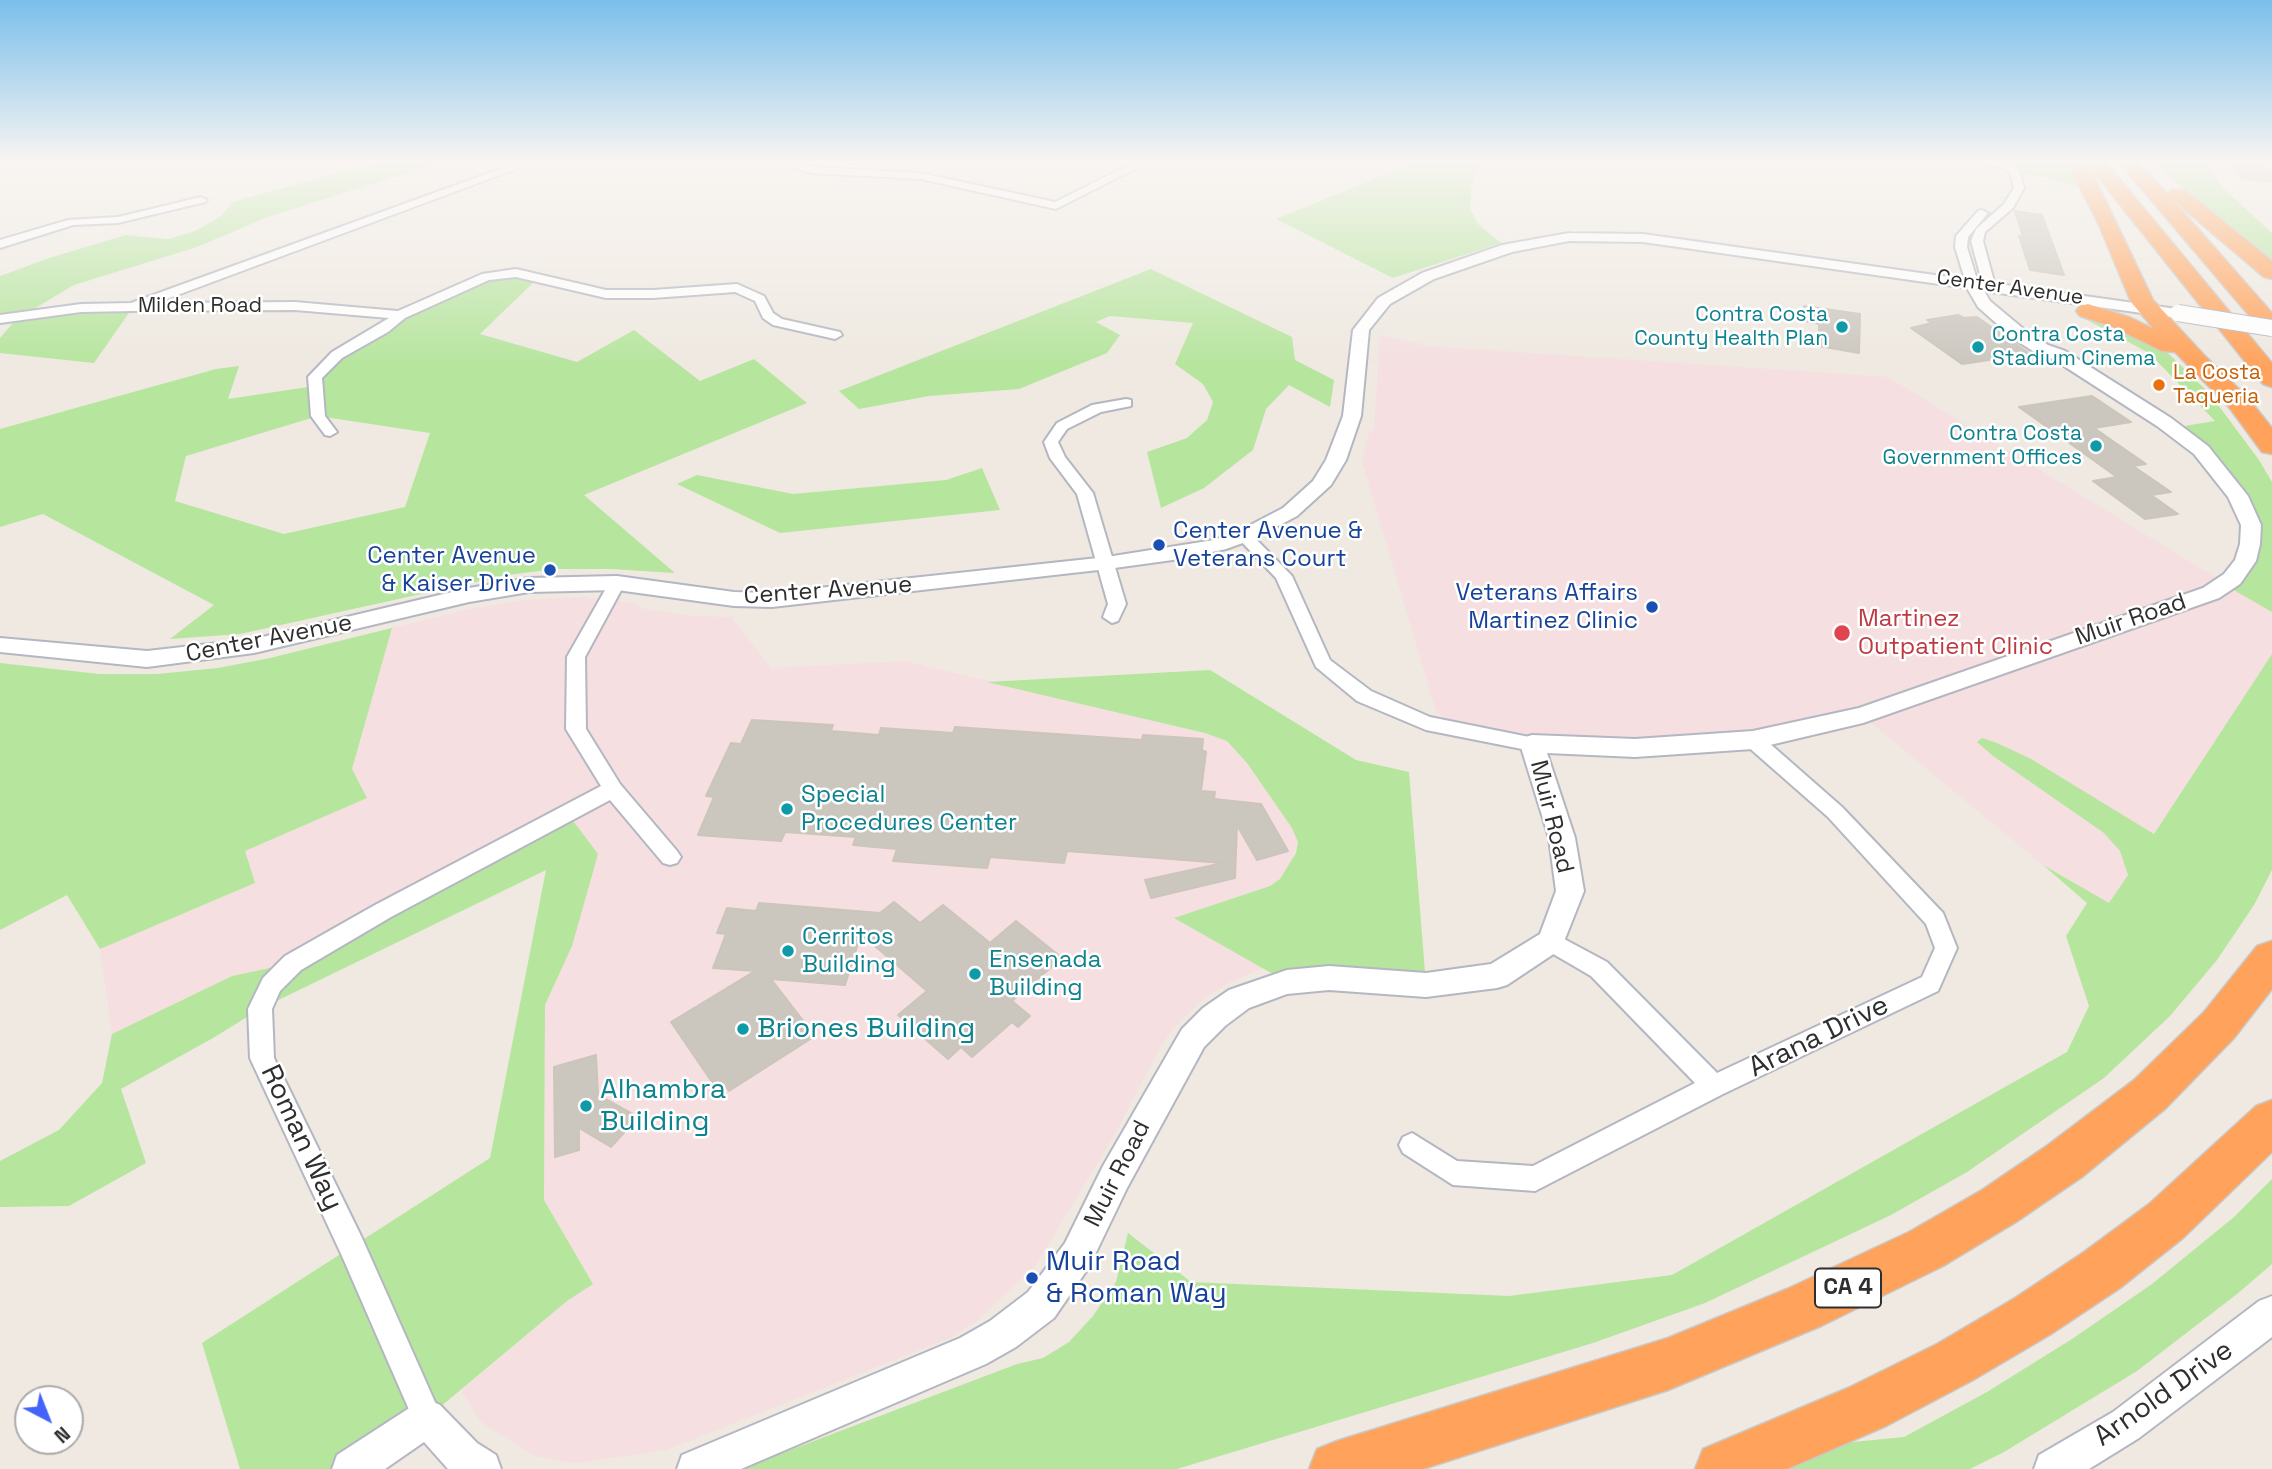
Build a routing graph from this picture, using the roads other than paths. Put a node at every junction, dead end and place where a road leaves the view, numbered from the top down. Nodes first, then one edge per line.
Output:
1 (51, 229) edge
2 (347, 229) edge
3 (1982, 229) edge
4 (2110, 229) edge
5 (2150, 229) edge
6 (2186, 229) edge
7 (2220, 229) edge
8 (0, 244) edge
9 (2272, 272) edge
10 (2133, 283) junction
11 (1982, 289) junction
12 (2081, 304) junction
13 (132, 307) junction
14 (400, 315) junction
15 (2162, 315) junction
16 (0, 319) edge
17 (2272, 328) edge
18 (835, 335) dead end
19 (2272, 340) edge
20 (2195, 360) junction
21 (2272, 379) edge
22 (1126, 403) dead end
23 (330, 432) dead end
24 (2272, 446) edge
25 (1244, 536) junction
26 (1107, 563) junction
27 (617, 583) junction
28 (1112, 617) dead end
29 (0, 645) edge
30 (1753, 740) junction
31 (1532, 744) junction
32 (613, 789) junction
33 (670, 857) dead end
34 (1551, 941) junction
35 (2272, 958) edge
36 (1714, 1086) junction
37 (2272, 1121) edge
38 (1412, 1146) dead end
39 (2272, 1314) edge
40 (427, 1418) junction
41 (351, 1469) edge
42 (482, 1469) edge
43 (696, 1469) edge
44 (1338, 1469) edge
45 (1723, 1469) edge
46 (2053, 1469) edge

1 - 8 street
2 - 13 street
3 - 11 street
4 - 10 highway
5 - 21 highway
6 - 17 highway
7 - 9 highway
10 - 12 highway
10 - 15 highway
11 - 12 street, Center Avenue
11 - 25 street, Center Avenue
11 - 30 street, Muir Road
12 - 15 street, Center Avenue
12 - 20 highway
13 - 14 street, Milden Road
13 - 16 street, Milden Road
14 - 18 street
14 - 23 street
15 - 17 street, Center Avenue, bridge
15 - 19 street, Center Avenue
15 - 20 highway
20 - 24 highway
22 - 26 street
25 - 26 street, Center Avenue
25 - 31 street
26 - 27 street, Center Avenue
26 - 28 street
27 - 29 street, Center Avenue
27 - 32 street
30 - 31 street, Muir Road
30 - 36 street, Arana Drive
31 - 34 street, Muir Road
32 - 33 street
32 - 40 street, Roman Way
34 - 36 street
34 - 43 street, Muir Road
35 - 44 highway, CA 4
36 - 38 street, Arana Drive
37 - 45 highway
39 - 46 street, Arnold Drive
40 - 41 street
40 - 42 street

